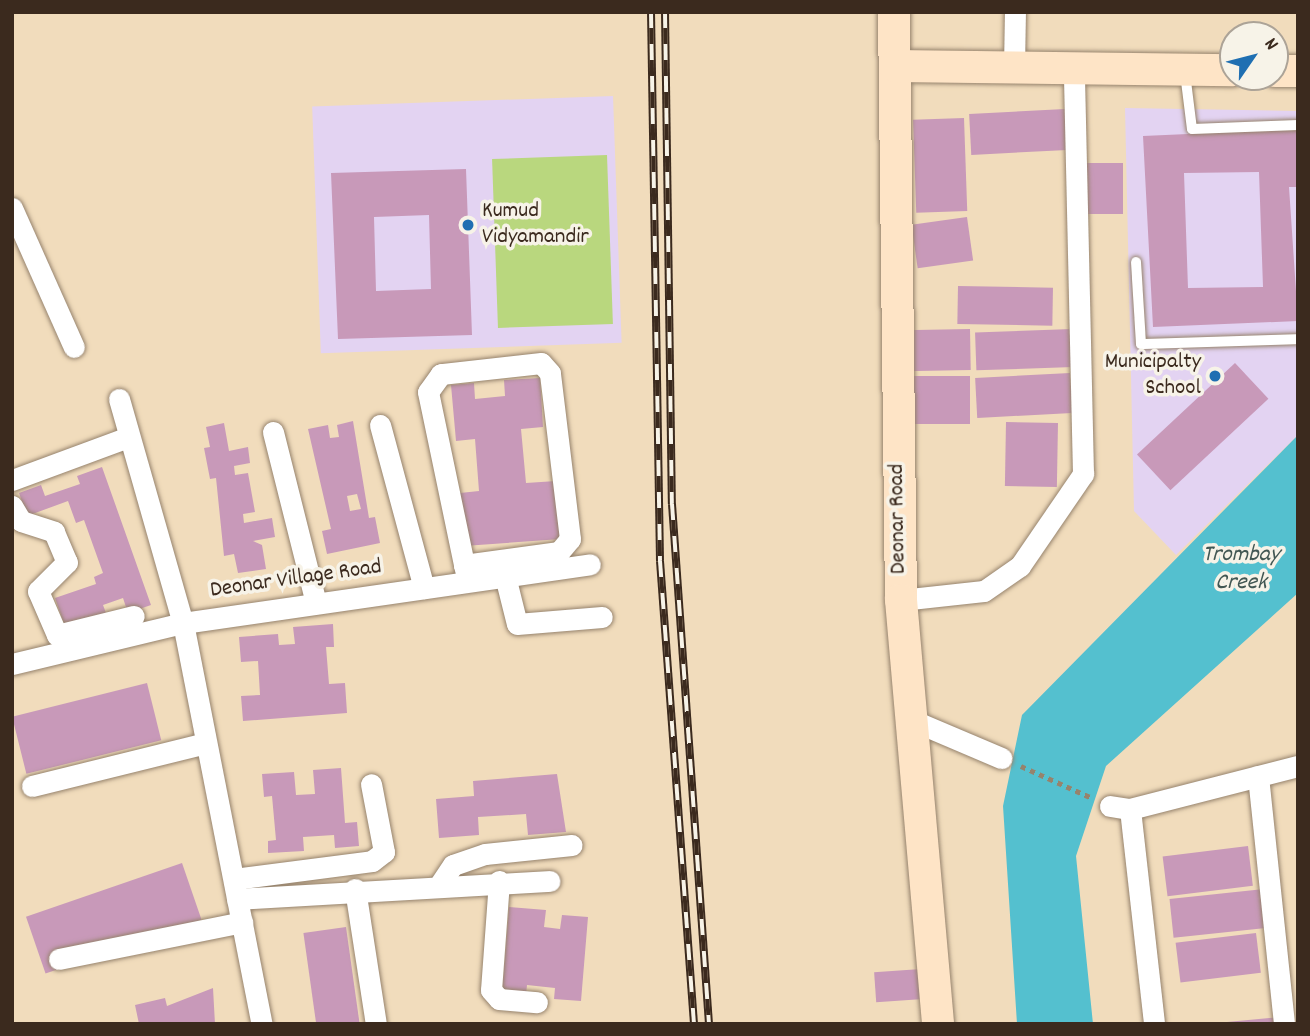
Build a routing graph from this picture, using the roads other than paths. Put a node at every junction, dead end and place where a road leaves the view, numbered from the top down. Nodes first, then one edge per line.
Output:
1 (894, 12) edge
2 (1015, 12) edge
3 (895, 66) junction
4 (1014, 68) junction
5 (1074, 68) junction
6 (1184, 70) junction
7 (1219, 70) edge
8 (1298, 125) edge
9 (12, 208) edge
10 (1136, 262) dead end
11 (1298, 339) edge
12 (74, 347) dead end
13 (119, 399) dead end
14 (380, 425) dead end
15 (273, 432) dead end
16 (128, 437) junction
17 (12, 480) edge
18 (12, 506) edge
19 (590, 564) dead end
20 (466, 573) junction
21 (505, 576) junction
22 (424, 588) junction
23 (901, 600) junction
24 (316, 603) junction
25 (134, 616) dead end
26 (602, 617) dead end
27 (183, 623) junction
28 (12, 664) edge
29 (914, 721) junction
30 (206, 743) junction
31 (1001, 758) road end
32 (1298, 766) edge
33 (1258, 776) junction
34 (370, 784) dead end
35 (32, 786) dead end
36 (572, 845) dead end
37 (499, 881) junction
38 (549, 881) dead end
39 (440, 884) junction
40 (235, 889) junction
41 (355, 889) junction
42 (242, 922) junction
43 (59, 959) dead end
44 (537, 1002) dead end
45 (262, 1024) edge
46 (376, 1024) edge
47 (938, 1024) edge
48 (1154, 1024) edge
49 (1284, 1024) edge

1 - 3 street, Deonar Road
2 - 4 street
3 - 4 street
3 - 23 street, Deonar Road
4 - 5 street
5 - 6 street
5 - 23 street
6 - 7 street
6 - 8 lane
9 - 12 street
10 - 11 lane
13 - 16 street
14 - 22 street
15 - 24 street
16 - 17 street
16 - 27 street
18 - 25 street
19 - 21 street, Deonar Village Road
20 - 20 street
20 - 21 street, Deonar Village Road
20 - 22 street, Deonar Village Road
21 - 26 street
22 - 24 street, Deonar Village Road
23 - 29 street, Deonar Road
24 - 27 street, Deonar Village Road
27 - 28 street, Deonar Village Road
27 - 30 street
29 - 31 street
29 - 47 street, Deonar Road
30 - 35 street
30 - 40 street
32 - 33 street
33 - 48 street
33 - 49 street
34 - 40 street
36 - 39 street
37 - 38 street
37 - 39 street
37 - 44 street
39 - 41 street
40 - 41 street
40 - 42 street
41 - 46 street
42 - 43 street
42 - 45 street

